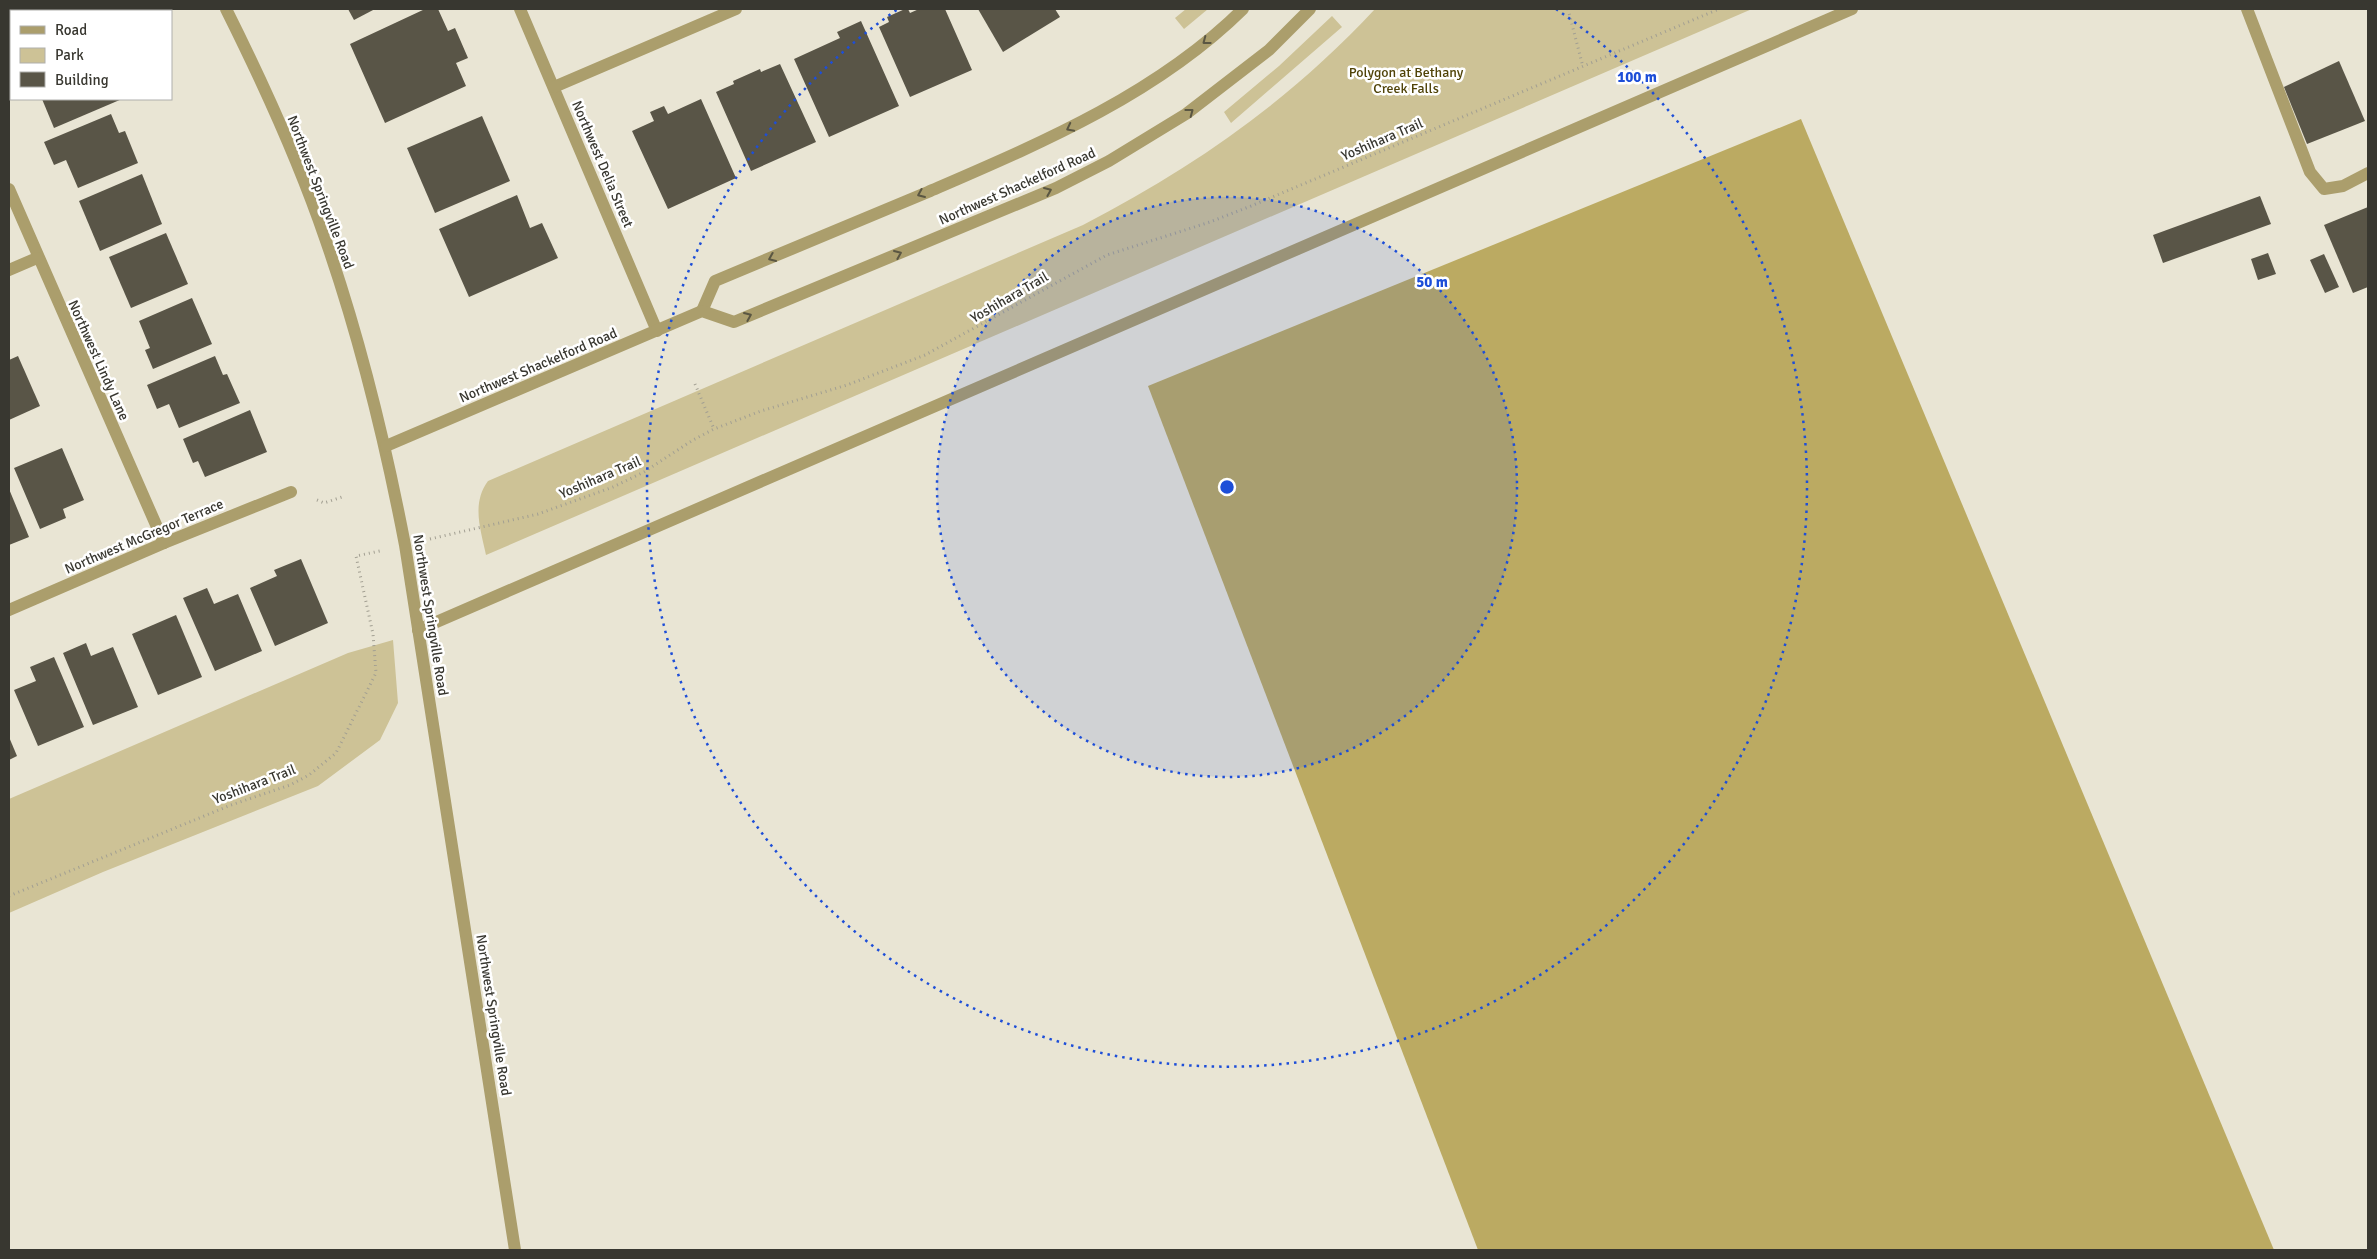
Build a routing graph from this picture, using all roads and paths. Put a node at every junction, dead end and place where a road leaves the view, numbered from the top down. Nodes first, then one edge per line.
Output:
1 (226, 9) edge
2 (520, 9) edge
3 (736, 9) edge
4 (1243, 9) edge
5 (1310, 9) edge
6 (1568, 9) edge
7 (1719, 9) edge
8 (1852, 9) edge
9 (2247, 9) edge
10 (1583, 67) junction
11 (554, 87) junction
12 (2368, 172) edge
13 (9, 189) edge
14 (37, 258) junction
15 (9, 270) edge
16 (702, 312) junction
17 (657, 331) junction
18 (695, 384) dead end
19 (714, 430) junction
20 (386, 446) junction
21 (291, 492) dead end
22 (444, 536) dead end
23 (164, 543) junction
24 (386, 550) dead end
25 (9, 610) edge
26 (418, 630) junction
27 (9, 896) edge
28 (515, 1250) edge

1 - 20 street, Northwest Springville Road
2 - 11 street, Northwest Delia Street
3 - 11 street
4 -> 16 street
16 -> 5 street, Northwest Shackelford Road
6 - 10 path
7 - 10 path, Yoshihara Trail
8 - 26 street
9 - 12 street
10 - 19 path, Yoshihara Trail
11 - 17 street, Northwest Delia Street
13 - 14 street, Northwest Lindy Lane
14 - 15 street
14 - 23 street, Northwest Lindy Lane
16 - 17 street, Northwest Shackelford Road
17 - 20 street, Northwest Shackelford Road
18 - 19 path
19 - 22 path, Yoshihara Trail
20 - 26 street, Northwest Springville Road
21 - 23 street, Northwest McGregor Terrace
23 - 25 street, Northwest McGregor Terrace
24 - 27 path, Yoshihara Trail
26 - 28 street, Northwest Springville Road

